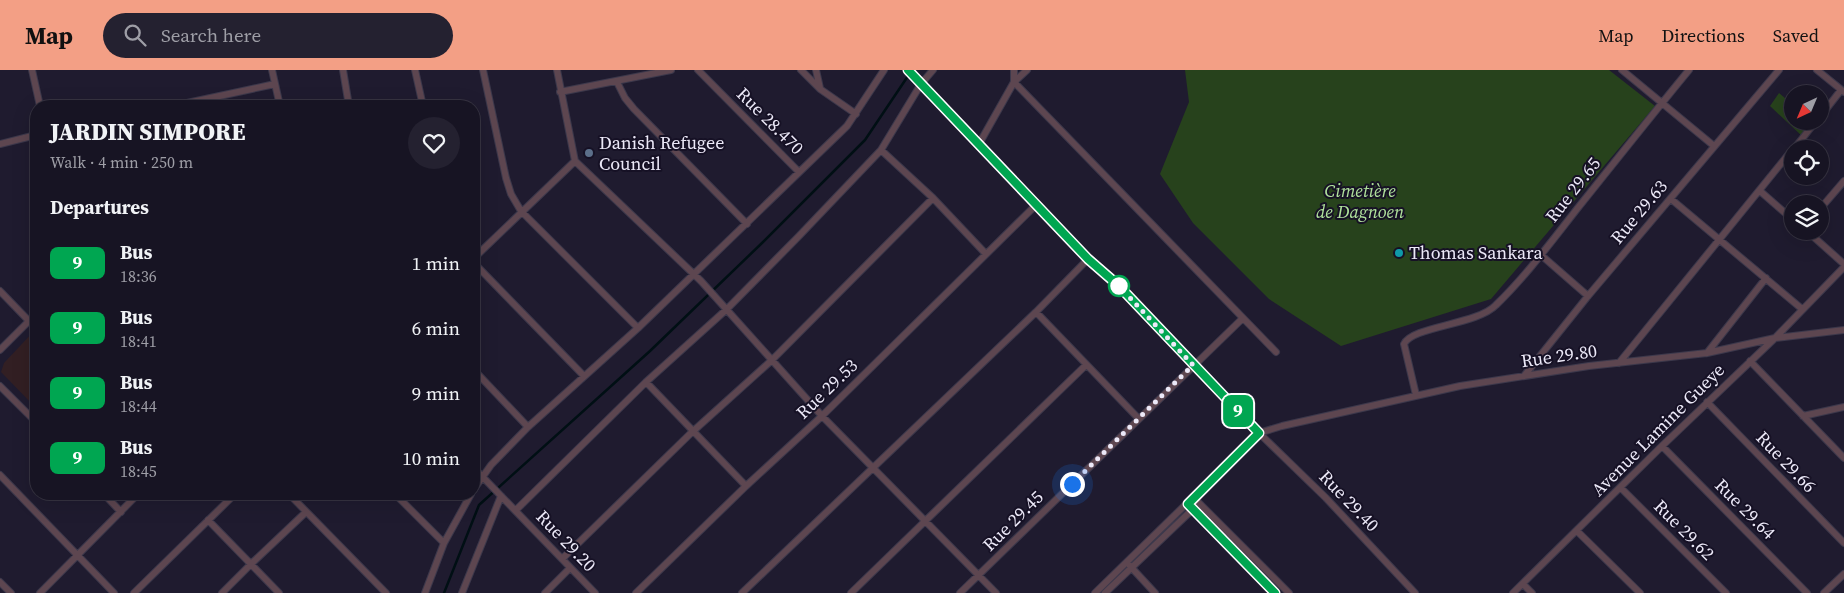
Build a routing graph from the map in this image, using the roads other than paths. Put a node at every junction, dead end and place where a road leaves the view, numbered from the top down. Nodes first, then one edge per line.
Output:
1 (32, 70) edge
2 (272, 70) edge
3 (343, 70) edge
4 (415, 70) edge
5 (483, 70) edge
6 (557, 70) edge
7 (671, 70) edge
8 (698, 70) edge
9 (801, 70) edge
10 (816, 70) edge
11 (884, 70) edge
12 (908, 70) edge
13 (933, 70) edge
14 (1014, 70) edge
15 (1027, 70) edge
16 (1622, 70) edge
17 (1688, 70) edge
18 (1779, 70) edge
19 (1817, 70) edge
20 (617, 82) junction
21 (1014, 82) junction
22 (275, 84) junction
23 (921, 84) junction
24 (820, 89) junction
25 (1843, 91) edge
26 (560, 92) junction
27 (39, 100) edge
28 (214, 100) edge
29 (279, 100) edge
30 (348, 100) edge
31 (422, 100) edge
32 (1662, 102) junction
33 (1829, 106) edge
34 (856, 114) junction
35 (1809, 130) edge
36 (30, 136) edge
37 (1801, 140) edge
38 (0, 144) edge
39 (979, 144) junction
40 (1714, 146) junction
41 (881, 150) junction
42 (575, 161) junction
43 (1784, 161) edge
44 (799, 172) junction
45 (1844, 181) edge
46 (1760, 191) junction
47 (933, 198) junction
48 (1671, 198) junction
49 (1829, 198) edge
50 (1037, 204) junction
51 (521, 211) junction
52 (1784, 212) edge
53 (747, 224) junction
54 (1720, 239) junction
55 (1817, 240) edge
56 (480, 252) edge
57 (985, 253) junction
58 (1541, 255) junction
59 (1088, 259) junction
60 (1844, 266) edge
61 (480, 270) edge
62 (694, 274) junction
63 (1766, 278) junction
64 (0, 291) edge
65 (1588, 296) junction
66 (725, 307) junction
67 (1802, 309) junction
68 (1036, 312) junction
69 (1243, 318) junction
70 (29, 320) joint
71 (638, 328) junction
72 (1844, 330) edge
73 (1775, 338) junction
74 (0, 350) edge
75 (1276, 352) dead end
76 (1707, 353) junction
77 (772, 360) junction
78 (1750, 361) junction
79 (1619, 363) junction
80 (1086, 365) junction
81 (1193, 365) junction
82 (480, 376) edge
83 (584, 376) junction
84 (1524, 376) junction
85 (646, 382) junction
86 (0, 386) edge
87 (1416, 395) junction
88 (1707, 402) junction
89 (1844, 406) edge
90 (30, 416) edge
91 (822, 416) junction
92 (1803, 416) junction
93 (1138, 418) junction
94 (528, 427) junction
95 (693, 432) junction
96 (1259, 433) junction
97 (1662, 446) junction
98 (1844, 458) edge
99 (873, 467) junction
100 (0, 475) edge
101 (482, 476) junction
102 (480, 479) edge
103 (746, 486) junction
104 (1621, 488) junction
105 (500, 495) junction
106 (1194, 498) junction
107 (109, 500) edge
108 (132, 500) edge
109 (229, 500) edge
110 (295, 500) edge
111 (401, 500) edge
112 (468, 500) edge
113 (1191, 506) junction
114 (516, 510) junction
115 (120, 512) junction
116 (306, 512) junction
117 (208, 520) junction
118 (926, 521) junction
119 (1578, 531) junction
120 (444, 543) junction
121 (1844, 543) edge
122 (76, 555) junction
123 (562, 559) junction
124 (250, 564) junction
125 (1129, 565) junction
126 (570, 568) junction
127 (1844, 574) edge
128 (979, 576) junction
129 (0, 582) edge
130 (1523, 584) junction
131 (11, 593) edge
132 (40, 593) edge
133 (114, 593) edge
134 (134, 593) edge
135 (222, 593) edge
136 (279, 593) edge
137 (386, 593) edge
138 (425, 593) edge
139 (462, 593) edge
140 (544, 593) edge
141 (595, 593) edge
142 (636, 593) edge
143 (742, 593) edge
144 (851, 593) edge
145 (960, 593) edge
146 (996, 593) edge
147 (1095, 593) edge
148 (1105, 593) edge
149 (1155, 593) edge
150 (1275, 593) edge
151 (1289, 593) edge
152 (1415, 593) edge
153 (1513, 593) edge
154 (1532, 593) edge
155 (1640, 593) edge
156 (1726, 593) edge
157 (1807, 593) edge
158 (1824, 593) edge

1 - 27 street
2 - 22 street
3 - 30 street
4 - 31 street
5 - 51 street
6 - 26 street
7 - 20 street
8 - 44 street, Rue 28.470
9 - 24 street
10 - 24 street
11 - 34 street
12 - 23 street, Rue 29.40
13 - 23 street
14 - 21 street
15 - 21 street
16 - 32 street
17 - 32 street, Rue 29.65
18 - 40 street, Rue 29.63
19 - 25 street
20 - 26 street
20 - 53 street
21 - 39 street
21 - 69 street
22 - 28 street
22 - 29 street
23 - 39 street, Rue 29.40
23 - 41 street
24 - 34 street
25 - 33 street
26 - 42 street
32 - 40 street
32 - 58 street, Rue 29.65
34 - 44 street
35 - 37 street
36 - 38 street
39 - 50 street, Rue 29.40
40 - 48 street, Rue 29.63
41 - 47 street
41 - 66 street
42 - 51 street
42 - 62 street
43 - 46 street
44 - 53 street
45 - 49 street
46 - 52 street
46 - 54 street
47 - 57 street
47 - 77 street
48 - 54 street
48 - 65 street, Rue 29.63
50 - 57 street, Rue 29.53
50 - 59 street, Rue 29.40
51 - 56 street
51 - 71 street
53 - 62 street
54 - 63 street
54 - 79 street
55 - 60 street
57 - 91 street, Rue 29.53
58 - 65 street
58 - 87 street, Rue 29.65
59 - 68 street
59 - 81 street, Rue 29.40
60 - 67 street, Avenue Lamine Gueye
61 - 83 street
62 - 66 street
62 - 71 street
63 - 67 street
63 - 76 street
64 - 70 street
65 - 84 street, Rue 29.63
66 - 77 street
66 - 85 street
67 - 73 street, Avenue Lamine Gueye
68 - 80 street
68 - 99 street
69 - 75 street
69 - 81 street, Rue 29.45
70 - 74 street
71 - 83 street
72 - 73 street
73 - 76 street, Rue 29.80
73 - 78 street, Avenue Lamine Gueye
76 - 79 street, Rue 29.80
77 - 91 street
77 - 95 street
78 - 88 street, Avenue Lamine Gueye
78 - 92 street
79 - 84 street, Rue 29.80
80 - 93 street
80 - 118 street
81 - 93 street, Rue 29.45
81 - 96 street, Rue 29.40
82 - 94 street
83 - 94 street
84 - 87 street, Rue 29.80
85 - 95 street
85 - 114 street
86 - 90 street
87 - 96 street, Rue 29.80
88 - 97 street, Avenue Lamine Gueye
88 - 121 street, Rue 29.66
89 - 92 street
91 - 99 street
91 - 103 street, Rue 29.53
92 - 98 street
93 - 128 street, Rue 29.45
94 - 101 street
95 - 103 street
95 - 123 street
96 - 106 street
96 - 152 street, Rue 29.40
97 - 104 street, Avenue Lamine Gueye
97 - 157 street, Rue 29.64
99 - 118 street
99 - 143 street
100 - 122 street
101 - 102 street
101 - 105 street
103 - 142 street, Rue 29.53
104 - 119 street, Avenue Lamine Gueye
104 - 156 street, Rue 29.62
105 - 114 street, Rue 29.20
105 - 139 street
106 - 113 street
106 - 151 street
107 - 115 street
108 - 115 street
109 - 117 street
110 - 116 street
111 - 120 street
112 - 120 street
113 - 125 street
113 - 150 street
114 - 123 street, Rue 29.20
115 - 122 street
116 - 124 street
116 - 137 street
117 - 124 street
117 - 134 street
118 - 128 street
118 - 144 street
119 - 130 street, Avenue Lamine Gueye
119 - 155 street
120 - 138 street
122 - 132 street
122 - 133 street
123 - 126 street, Rue 29.20
124 - 135 street
124 - 136 street
125 - 147 street
125 - 148 street
125 - 149 street
126 - 140 street
126 - 141 street, Rue 29.20
127 - 158 street
128 - 145 street, Rue 29.45
128 - 146 street
129 - 131 street
130 - 153 street, Avenue Lamine Gueye
130 - 154 street

